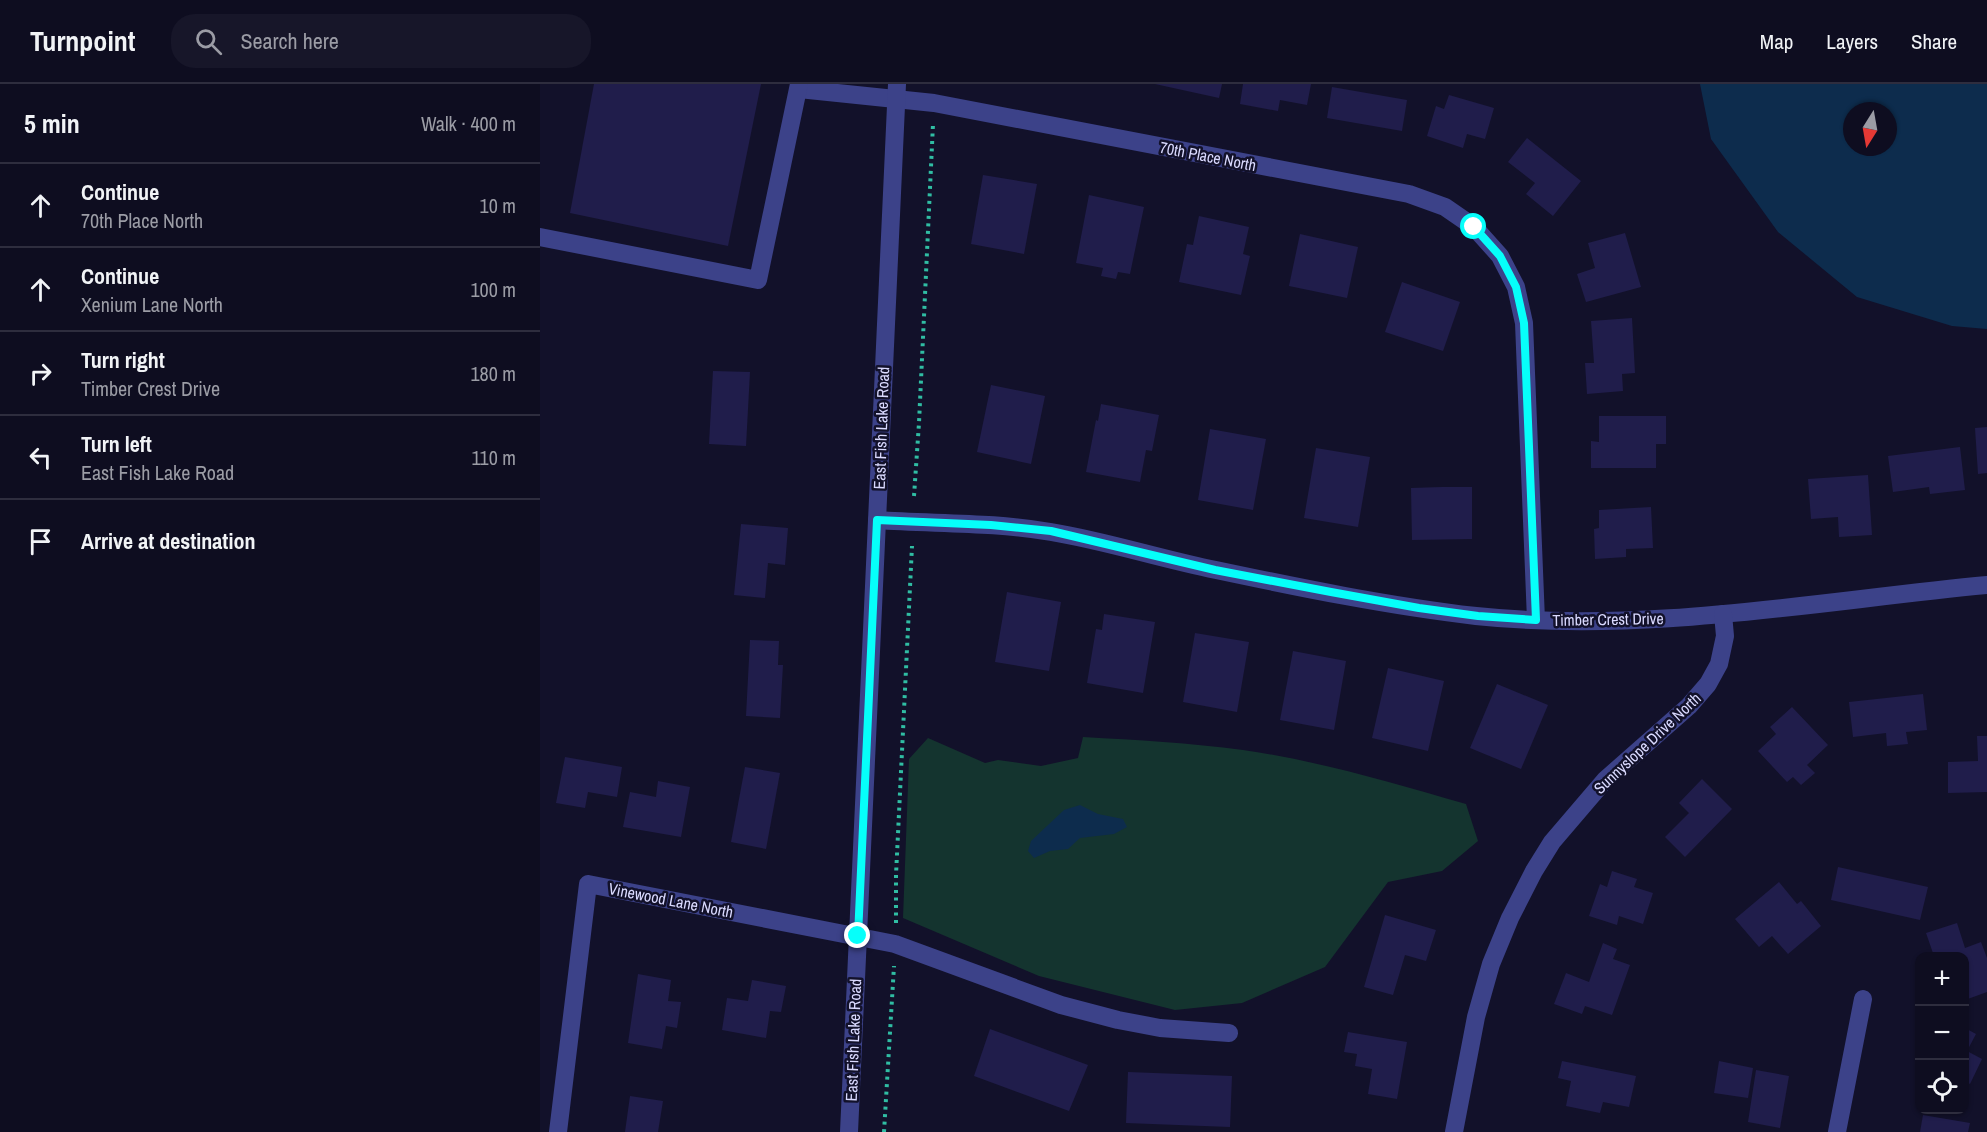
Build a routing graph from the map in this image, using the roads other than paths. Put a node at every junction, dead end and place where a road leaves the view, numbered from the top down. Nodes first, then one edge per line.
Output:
1 (799, 86) edge
2 (897, 92) edge
3 (540, 237) edge
4 (877, 520) junction
5 (1987, 585) edge
6 (1723, 614) junction
7 (1536, 620) junction
8 (858, 936) junction
9 (1863, 999) dead end
10 (1229, 1033) dead end
11 (558, 1132) edge
12 (849, 1132) edge
13 (1454, 1132) edge
14 (1838, 1132) edge

1 - 2 street, 70th Place North
1 - 3 street
2 - 4 street, East Fish Lake Road
2 - 7 street, 70th Place North
4 - 7 street, Timber Crest Drive
4 - 8 street, East Fish Lake Road
5 - 6 street, Timber Crest Drive
6 - 7 street, Timber Crest Drive
6 - 13 street, Sunnyslope Drive North
8 - 10 street
8 - 11 street, Vinewood Lane North
8 - 12 street, East Fish Lake Road
9 - 14 street

